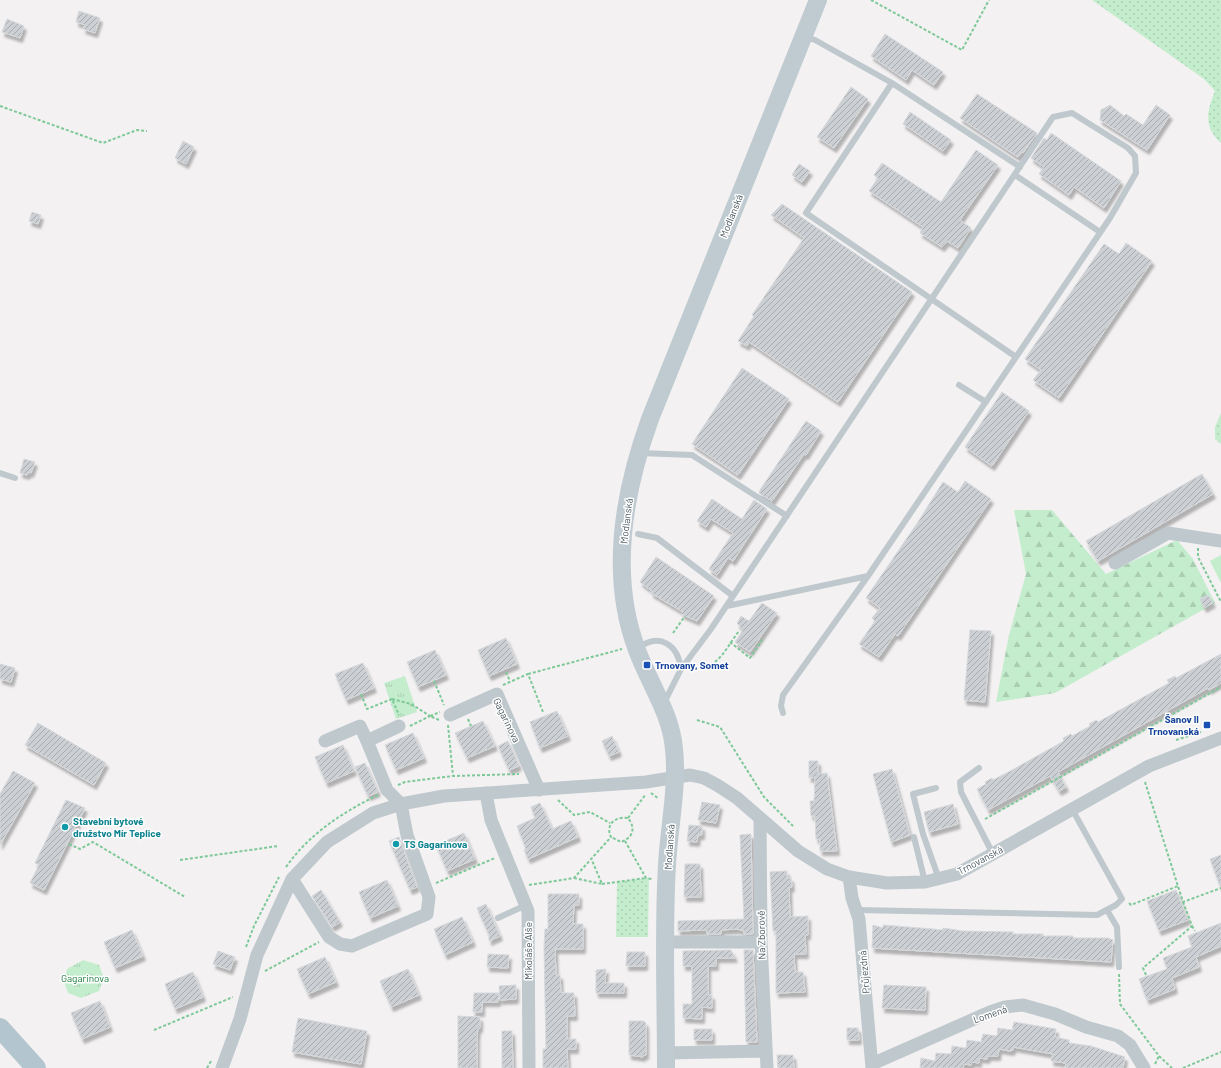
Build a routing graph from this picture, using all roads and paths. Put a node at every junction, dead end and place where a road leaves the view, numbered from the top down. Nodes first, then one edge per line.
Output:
1 (818, 0) edge
2 (871, 0) edge
3 (989, 0) edge
4 (803, 36) junction
5 (892, 83) junction
6 (0, 106) edge
7 (147, 131) dead end
8 (1020, 167) junction
9 (1015, 175) junction
10 (1100, 232) junction
11 (932, 298) junction
12 (1016, 357) junction
13 (959, 385) dead end
14 (986, 402) junction
15 (638, 453) junction
16 (0, 474) edge
17 (15, 478) dead end
18 (786, 516) junction
19 (638, 534) dead end
20 (1198, 537) junction
21 (1221, 541) edge
22 (1115, 563) dead end
23 (868, 576) junction
24 (733, 596) junction
25 (1221, 602) edge
26 (727, 606) junction
27 (685, 616) dead end
28 (739, 631) dead end
29 (673, 633) dead end
30 (763, 639) dead end
31 (730, 642) junction
32 (636, 647) junction
33 (715, 662) dead end
34 (681, 669) junction
35 (506, 672) dead end
36 (528, 674) junction
37 (434, 680) dead end
38 (510, 682) junction
39 (1221, 687) edge
40 (361, 694) dead end
41 (497, 694) junction
42 (392, 700) junction
43 (662, 706) junction
44 (543, 712) dead end
45 (783, 713) dead end
46 (430, 716) junction
47 (449, 720) junction
48 (697, 720) dead end
49 (400, 723) joint
50 (1206, 730) dead end
51 (1221, 738) edge
52 (1176, 740) dead end
53 (325, 741) dead end
54 (366, 741) junction
55 (979, 768) dead end
56 (1141, 770) junction
57 (532, 774) junction
58 (453, 776) junction
59 (675, 777) junction
60 (646, 782) junction
61 (936, 788) dead end
62 (556, 789) junction
63 (388, 790) junction
64 (539, 790) junction
65 (486, 793) junction
66 (401, 804) junction
67 (1072, 809) junction
68 (628, 818) junction
69 (760, 818) junction
70 (610, 823) junction
71 (977, 823) junction
72 (793, 826) dead end
73 (611, 837) junction
74 (914, 837) dead end
75 (625, 840) junction
76 (69, 844) dead end
77 (278, 846) dead end
78 (505, 854) junction
79 (993, 854) junction
80 (591, 858) junction
81 (180, 860) dead end
82 (286, 868) dead end
83 (287, 876) junction
84 (849, 877) junction
85 (574, 878) junction
86 (646, 878) junction
87 (655, 879) dead end
88 (939, 879) junction
89 (925, 882) junction
90 (602, 884) junction
91 (1178, 886) junction
92 (426, 887) junction
93 (518, 887) junction
94 (1221, 888) edge
95 (185, 897) dead end
96 (1122, 899) junction
97 (1183, 902) junction
98 (526, 905) junction
99 (857, 910) junction
100 (1107, 910) junction
101 (498, 918) dead end
102 (1192, 926) junction
103 (1195, 931) dead end
104 (329, 937) junction
105 (666, 942) junction
106 (761, 942) junction
107 (245, 952) dead end
108 (1119, 966) joint
109 (253, 971) junction
110 (1146, 975) dead end
111 (231, 1003) dead end
112 (0, 1028) edge
113 (154, 1030) dead end
114 (766, 1051) junction
115 (1221, 1052) edge
116 (1159, 1056) junction
117 (213, 1058) dead end
118 (666, 1060) edge
119 (872, 1066) edge
120 (36, 1068) edge
121 (207, 1068) edge
122 (222, 1068) edge
123 (528, 1068) edge
124 (767, 1068) edge
125 (1144, 1068) edge
126 (1154, 1068) edge
127 (1172, 1068) edge
128 (1183, 1068) edge

1 - 4 street, Modlanská
2 - 3 path
4 - 5 lane
4 - 15 street, Modlanská
5 - 8 lane
5 - 11 lane
6 - 7 path
8 - 9 lane
8 - 10 lane
9 - 10 lane
9 - 11 lane
10 - 12 lane
11 - 12 lane
11 - 18 lane
12 - 14 lane
13 - 14 lane
14 - 23 lane
15 - 18 lane
15 - 32 street, Modlanská
16 - 17 lane
18 - 24 lane
19 - 24 lane
20 - 21 street
20 - 22 street
20 - 25 path
23 - 26 lane
23 - 45 lane
24 - 26 lane
26 - 34 lane
27 - 29 path
28 - 31 path
30 - 31 path
31 - 33 path
32 - 34 lane
32 - 36 path
32 - 43 street, Modlanská
34 - 43 lane
35 - 38 path
36 - 38 path
36 - 44 path
37 - 46 path
38 - 41 path
39 - 71 path
40 - 42 path
41 - 47 street, Gagarinova
41 - 57 street, Gagarinova
42 - 46 path
42 - 49 path
43 - 59 street, Modlanská
46 - 47 path
47 - 58 path
48 - 72 path
49 - 54 street
50 - 52 path
51 - 56 street, Trnovanská
53 - 54 street
54 - 63 street
55 - 71 lane
56 - 67 street, Trnovanská
56 - 91 path
57 - 58 path
57 - 64 street, Gagarinova
58 - 63 path
59 - 60 street
59 - 69 street, Trnovanská
59 - 105 street, Modlanská
60 - 62 street
60 - 68 path
61 - 88 lane
62 - 64 street
62 - 70 path
63 - 66 street
63 - 82 path
64 - 65 street
65 - 66 street
65 - 78 street, Mikoláše Alše
66 - 83 street
66 - 92 street
67 - 79 street, Trnovanská
67 - 96 lane
68 - 70 path
68 - 75 path
69 - 84 street, Trnovanská
69 - 106 street, Na Zborově
70 - 73 path
71 - 79 lane
73 - 75 path
73 - 80 path
74 - 89 lane
75 - 86 path
76 - 95 path
77 - 81 path
78 - 92 path
78 - 93 street, Mikoláše Alše
79 - 88 street, Trnovanská
80 - 85 path
80 - 90 path
83 - 104 street
83 - 107 path
83 - 109 street
84 - 89 street, Trnovanská
84 - 99 street, Průjezdná
85 - 90 path
85 - 93 path
86 - 87 path
86 - 90 path
88 - 89 street, Trnovanská
91 - 96 path
91 - 97 path
92 - 104 street
93 - 98 street, Mikoláše Alše
94 - 97 path
96 - 100 lane
97 - 102 path
98 - 101 lane
98 - 123 street, Mikoláše Alše
99 - 100 lane
99 - 119 street, Průjezdná
100 - 108 lane
102 - 103 path
102 - 110 path
104 - 109 path
105 - 106 street
105 - 118 street, Modlanská
106 - 114 street, Na Zborově
108 - 116 path
109 - 122 street
111 - 113 path
112 - 120 main road
114 - 118 street
114 - 124 street, Na Zborově
115 - 128 path
116 - 126 path
116 - 127 path
117 - 121 path
119 - 125 street, Lomená

